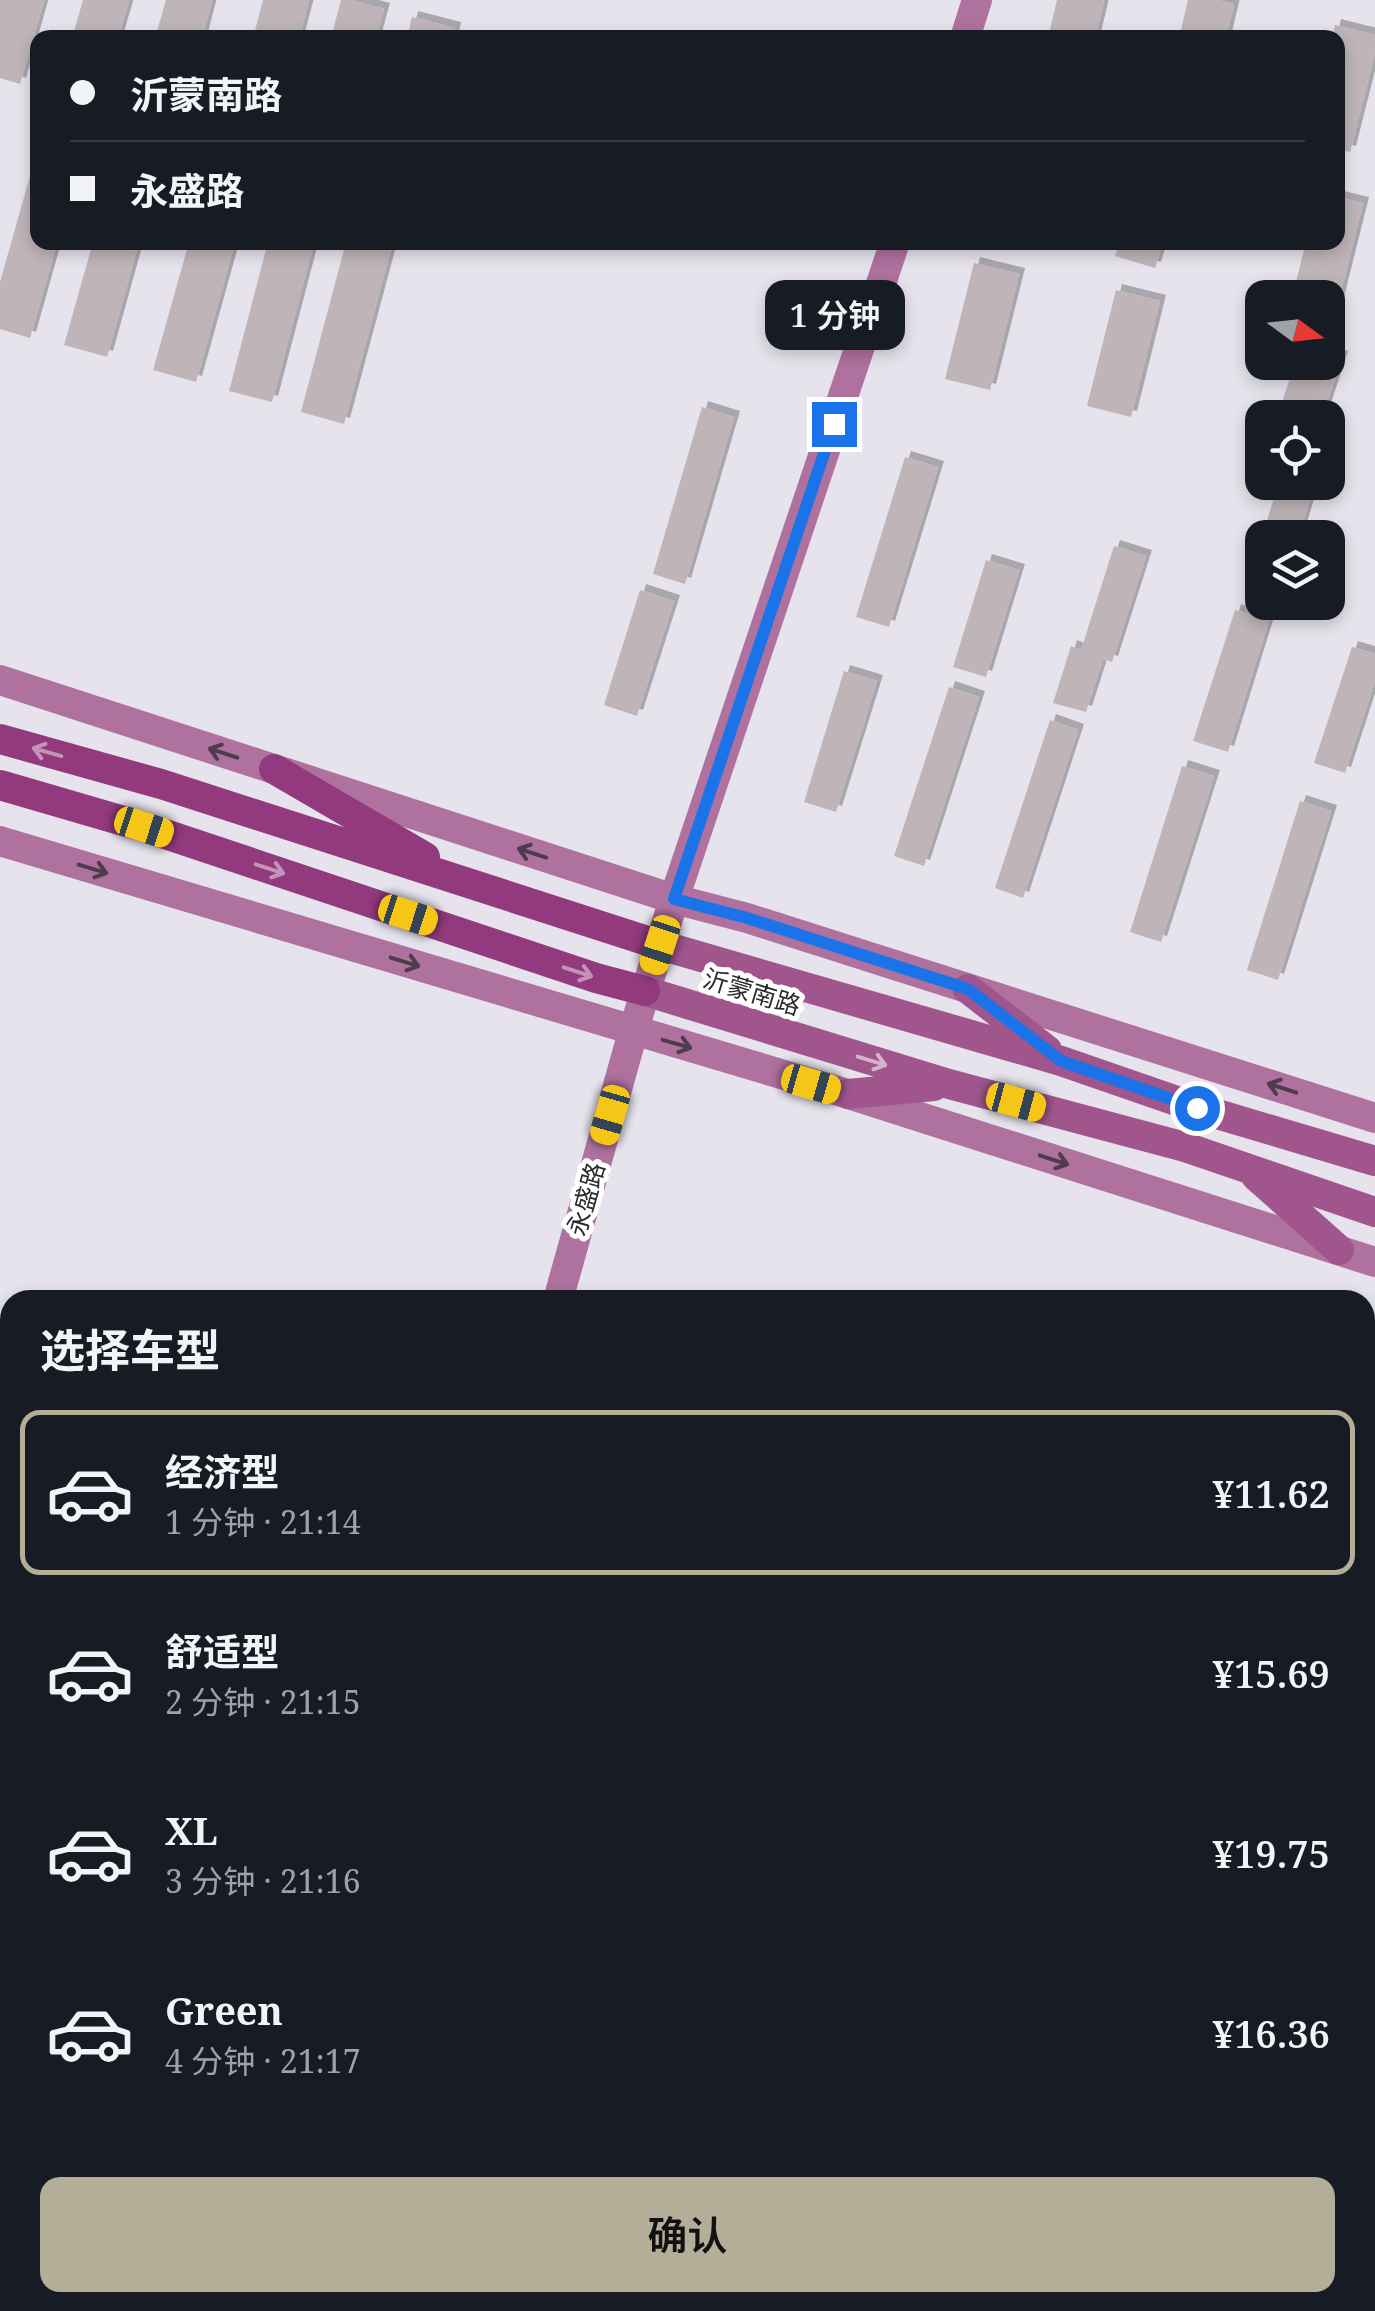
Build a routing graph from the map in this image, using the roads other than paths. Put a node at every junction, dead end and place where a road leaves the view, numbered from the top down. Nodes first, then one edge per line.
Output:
1 (977, 0) edge
2 (967, 30) edge
3 (892, 250) edge
4 (0, 680) edge
5 (0, 739) edge
6 (274, 769) junction
7 (0, 785) edge
8 (0, 841) edge
9 (475, 886) junction
10 (674, 899) junction
11 (660, 945) junction
12 (968, 989) junction
13 (645, 990) junction
14 (633, 1032) junction
15 (1061, 1061) junction
16 (949, 1084) junction
17 (848, 1094) junction
18 (1375, 1118) edge
19 (1375, 1160) edge
20 (1246, 1168) junction
21 (1375, 1212) edge
22 (1339, 1250) junction
23 (1375, 1262) edge
24 (561, 1290) edge

1 - 2 street
3 - 10 street, 永盛路
6 -> 4 street
9 -> 5 highway, 沂蒙南路
6 - 9 highway
10 -> 6 street
7 -> 13 highway, 沂蒙南路
8 -> 14 street
9 - 11 highway, 沂蒙南路
10 - 11 street, 永盛路
10 - 12 street
11 - 13 street, 永盛路
11 - 15 main road, 沂蒙南路
12 - 15 main road
18 -> 12 street
13 - 14 street, 永盛路
13 -> 16 main road, 沂蒙南路
14 -> 17 street
14 - 24 street, 永盛路
15 - 19 main road, 沂蒙南路
16 - 17 main road
16 - 20 main road, 沂蒙南路
17 -> 22 street
20 - 21 main road, 沂蒙南路
20 - 22 main road
22 - 23 street

